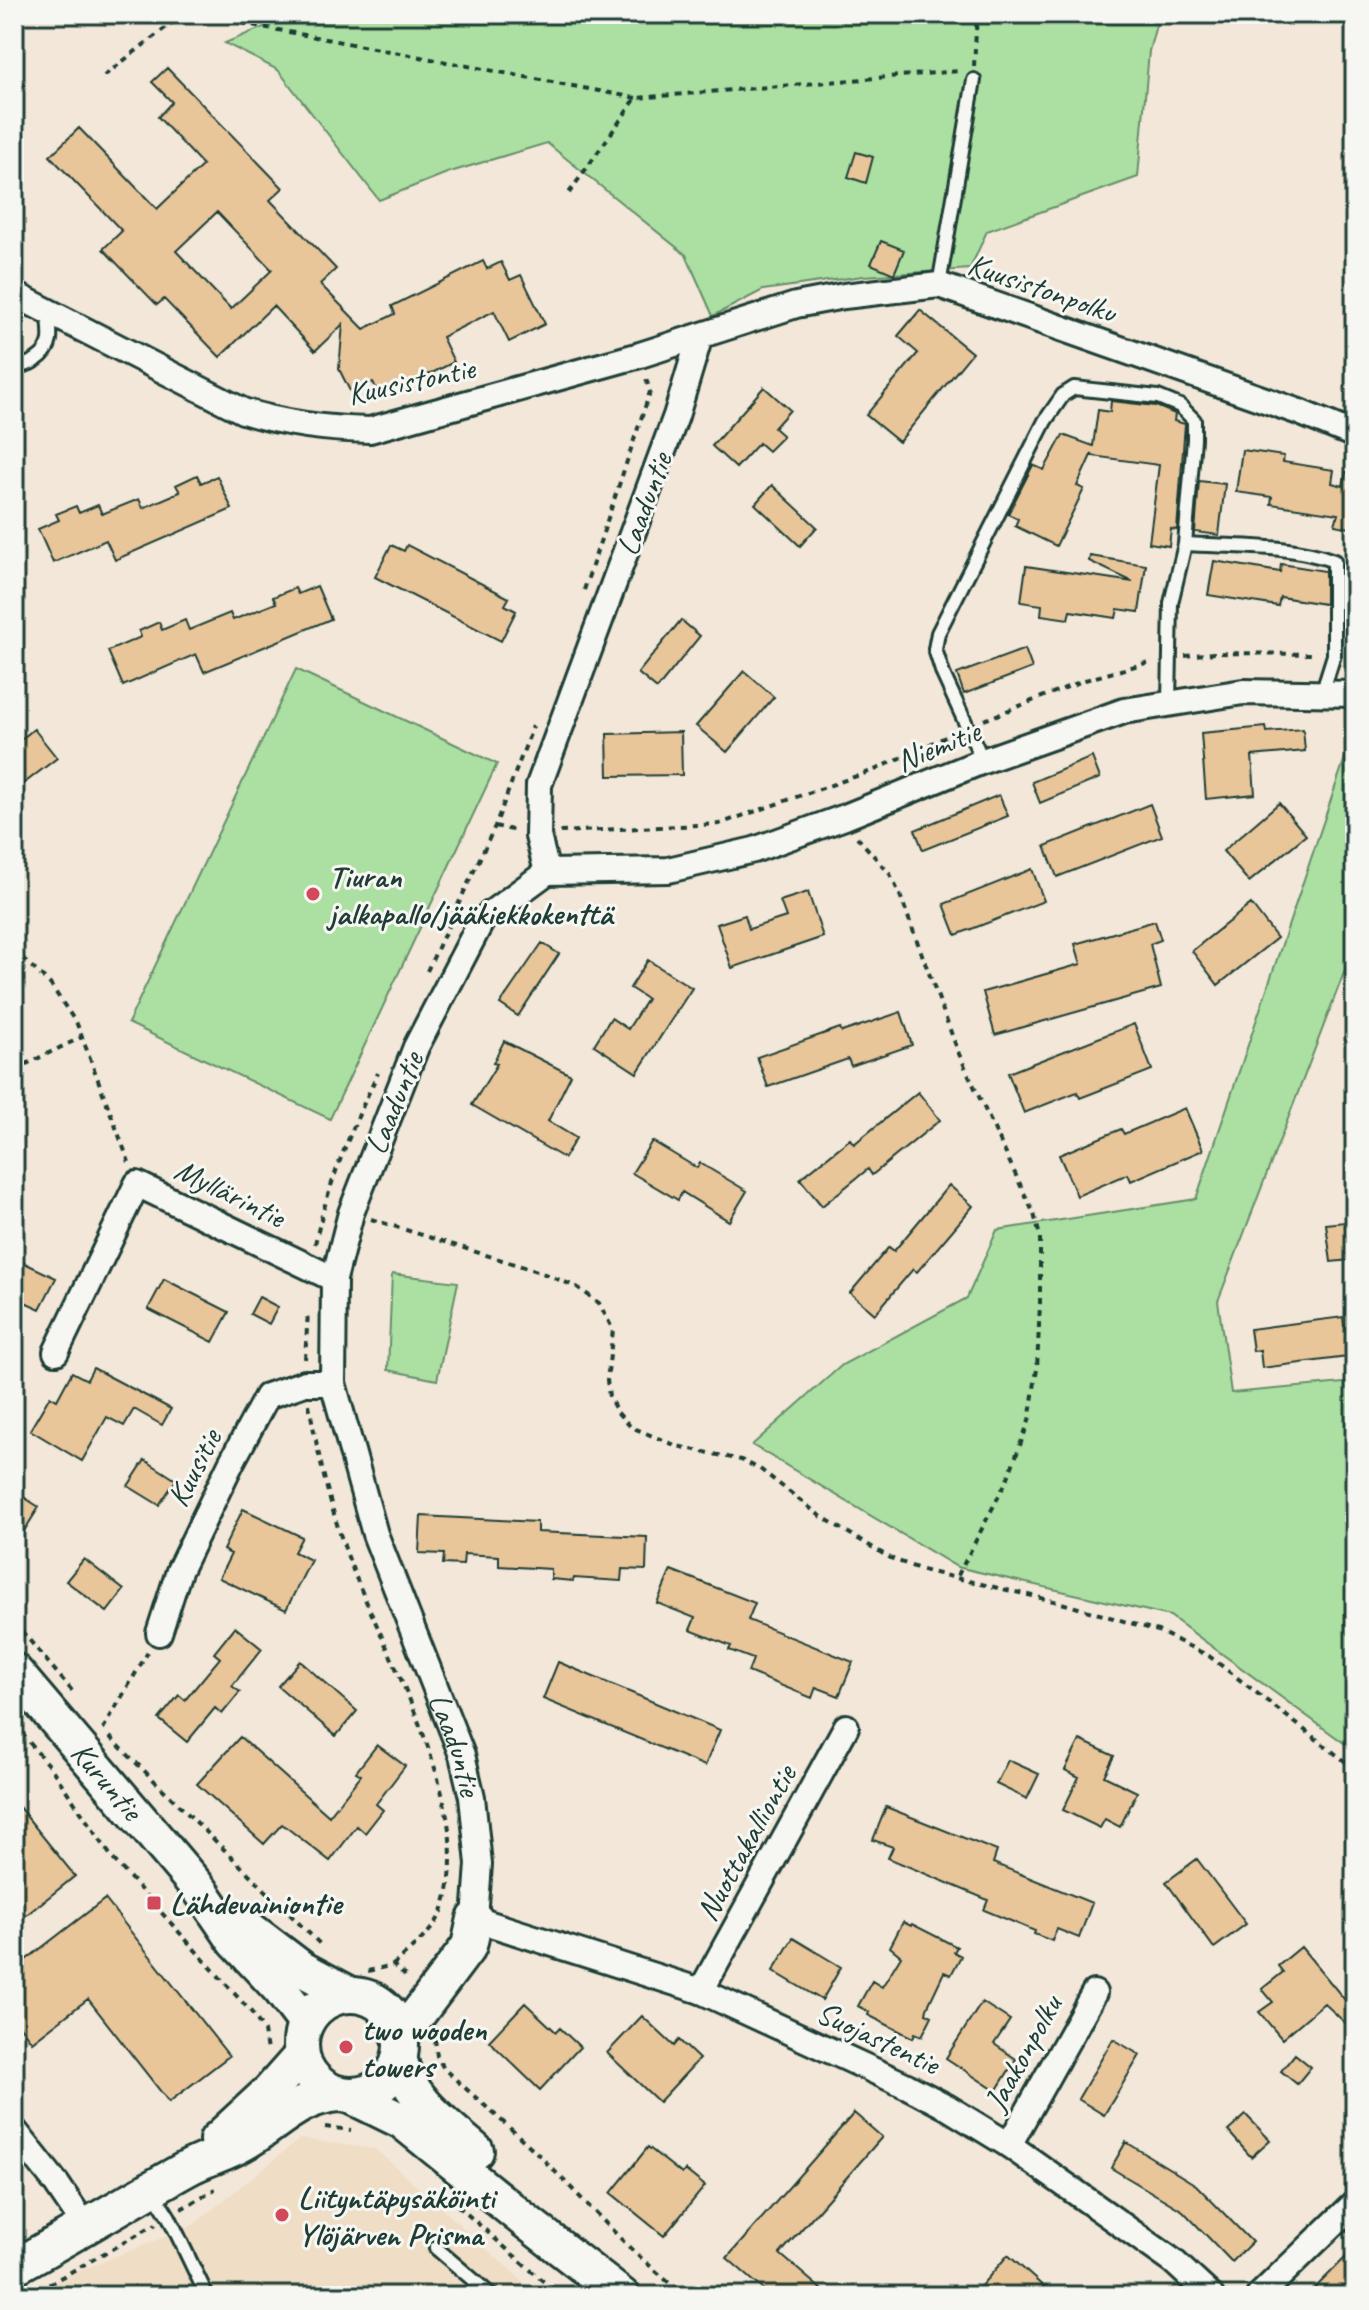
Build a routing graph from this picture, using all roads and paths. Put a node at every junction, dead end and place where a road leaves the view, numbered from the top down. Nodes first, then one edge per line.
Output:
1 (183, 14) edge
2 (194, 14) edge
3 (977, 14) edge
4 (974, 75) junction
5 (104, 76) dead end
6 (636, 98) junction
7 (569, 193) dead end
8 (939, 285) junction
9 (14, 294) edge
10 (49, 312) junction
11 (700, 336) junction
12 (640, 355) junction
13 (14, 367) edge
14 (1355, 435) edge
15 (1185, 544) junction
16 (580, 601) dead end
17 (1334, 655) junction
18 (1169, 658) junction
19 (1322, 693) junction
20 (1355, 694) edge
21 (1169, 702) junction
22 (538, 714) dead end
23 (969, 726) junction
24 (983, 761) junction
25 (833, 784) junction
26 (845, 817) junction
27 (495, 826) junction
28 (538, 836) junction
29 (547, 872) junction
30 (14, 950) edge
31 (421, 983) dead end
32 (82, 1037) junction
33 (380, 1069) dead end
34 (14, 1070) edge
35 (137, 1184) junction
36 (324, 1203) junction
37 (351, 1213) junction
38 (311, 1267) junction
39 (334, 1279) junction
40 (56, 1352) dead end
41 (305, 1383) junction
42 (333, 1383) junction
43 (956, 1579) junction
44 (159, 1633) joint
45 (14, 1671) edge
46 (846, 1727) dead end
47 (103, 1729) dead end
48 (1355, 1769) edge
49 (201, 1891) junction
50 (475, 1919) junction
51 (393, 1965) dead end
52 (701, 1991) junction
53 (1094, 1993) dead end
54 (359, 1996) junction
55 (304, 2039) junction
56 (400, 2048) junction
57 (344, 2095) junction
58 (14, 2130) edge
59 (1009, 2145) junction
60 (188, 2168) junction
61 (152, 2190) junction
62 (1355, 2203) edge
63 (87, 2229) junction
64 (436, 2248) dead end
65 (14, 2267) edge
66 (207, 2296) edge
67 (492, 2296) edge
68 (622, 2296) edge
69 (1211, 2296) edge
70 (1259, 2296) edge

1 - 5 path
2 - 6 path
3 - 4 path
4 - 6 path
4 - 8 lane
6 - 7 path
8 - 11 street, Kuusistonpolku
8 - 14 street, Kuusistonpolku
9 - 10 street, Kuusistontie
10 - 12 street, Kuusistontie
10 - 13 lane
11 - 12 street, Kuusistontie
11 - 28 street, Laaduntie
12 - 16 path
15 - 17 lane
15 - 18 lane
15 - 23 lane
17 - 18 path
17 - 19 lane
18 - 21 lane
18 - 23 path
19 - 20 street, Niemitie
19 - 21 street, Niemitie
21 - 24 street, Niemitie
22 - 27 path
23 - 24 lane
23 - 25 path
24 - 26 street, Niemitie
25 - 26 path
25 - 28 path
26 - 29 street, Niemitie
26 - 43 path
27 - 28 path
27 - 31 path
28 - 29 street, Laaduntie
29 - 37 street, Laaduntie
30 - 32 path
32 - 34 path
32 - 35 path
33 - 36 path
35 - 38 street, Myllärintie
35 - 40 street, Myllärintie
36 - 37 path
36 - 38 path
37 - 39 street, Laaduntie
37 - 43 path
38 - 39 street, Myllärintie
38 - 41 path
39 - 42 street, Laaduntie
41 - 42 street, Kuusitie
41 - 44 street, Kuusitie
41 - 51 path
42 - 50 street, Laaduntie
43 - 48 path
44 - 47 path
45 - 49 main road, Kuruntie
46 - 52 street, Nuottakalliontie
49 - 54 main road, Kuruntie
49 - 55 main road, Kuruntie
50 - 52 street, Suojastentie
50 - 54 main road
50 - 56 main road, Laaduntie
52 - 59 street, Suojastentie
53 - 59 street, Jaakonpolku
54 - 55 main road
54 - 56 main road
55 - 57 main road
55 - 60 main road
56 - 57 main road
56 - 68 main road
57 - 60 main road
57 - 68 main road
58 - 63 street
59 - 69 street, Suojastentie
60 - 61 main road
61 - 63 main road
61 - 66 lane
62 - 70 street
63 - 65 main road
64 - 67 lane

